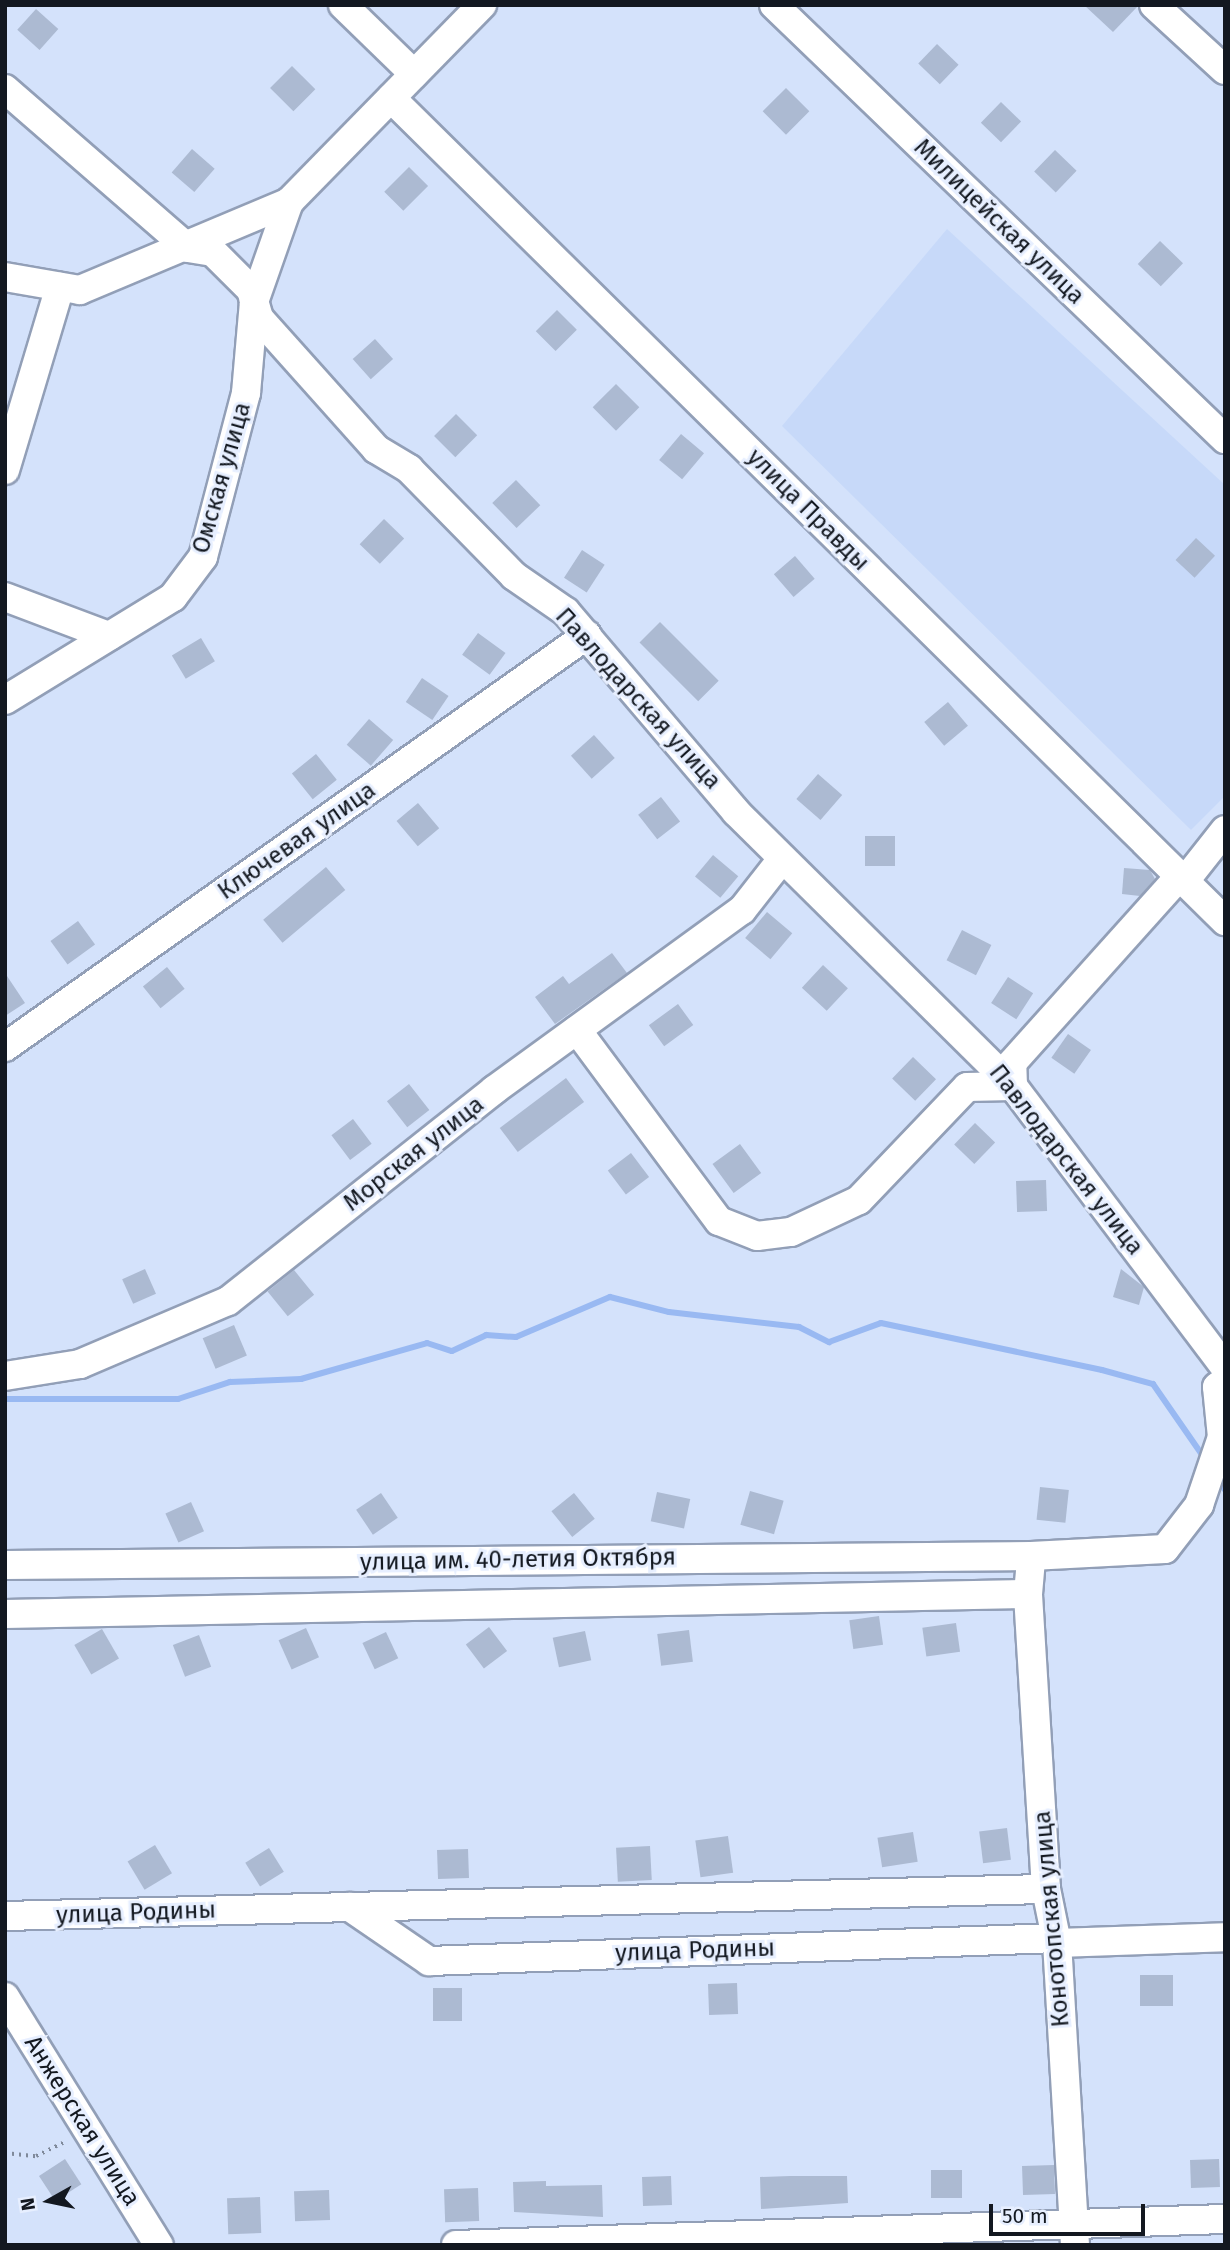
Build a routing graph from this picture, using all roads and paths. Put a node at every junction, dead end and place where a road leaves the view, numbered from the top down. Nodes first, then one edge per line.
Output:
1 (343, 5) edge
2 (482, 5) edge
3 (774, 5) edge
4 (1154, 5) edge
5 (1225, 70) edge
6 (414, 74) junction
7 (5, 89) edge
8 (391, 98) junction
9 (289, 202) junction
10 (187, 247) junction
11 (5, 277) edge
12 (60, 287) junction
13 (254, 302) junction
14 (1225, 439) edge
15 (5, 470) edge
16 (5, 597) edge
17 (587, 635) junction
18 (109, 636) junction
19 (5, 700) edge
20 (1225, 830) edge
21 (782, 859) junction
22 (1182, 879) junction
23 (1225, 921) edge
24 (577, 1030) junction
25 (5, 1047) edge
26 (1013, 1086) junction
27 (1225, 1367) edge
28 (5, 1376) edge
29 (1225, 1381) edge
30 (1031, 1556) junction
31 (5, 1565) edge
32 (1028, 1594) junction
33 (5, 1614) edge
34 (1046, 1889) junction
35 (350, 1907) junction
36 (5, 1916) edge
37 (1225, 1937) edge
38 (1057, 1940) junction
39 (5, 1997) edge
40 (88, 2130) junction
41 (5, 2153) edge
42 (1225, 2219) edge
43 (1074, 2235) edge
44 (159, 2245) edge
45 (456, 2245) edge

1 - 6 street
2 - 6 street
3 - 14 street, Милицейская улица
4 - 5 street
6 - 8 street
7 - 10 street, Павлодарская улица
8 - 9 street
8 - 22 street, улица Правды
9 - 10 street
9 - 13 street, Омская улица
10 - 12 street
10 - 13 street, Павлодарская улица
11 - 12 street
12 - 15 street
13 - 17 street, Павлодарская улица
13 - 18 street, Омская улица
16 - 18 street
17 - 21 street, Павлодарская улица
17 - 25 street, Ключевая улица
18 - 19 street, Омская улица
20 - 22 street
21 - 24 street, Морская улица
21 - 26 street, Павлодарская улица
22 - 23 street, улица Правды
22 - 26 street
24 - 26 street
24 - 28 street, Морская улица
26 - 27 street, Павлодарская улица
29 - 30 street, улица им. 40-летия Октября
30 - 31 street, улица им. 40-летия Октября
30 - 32 street, Конотопская улица
32 - 33 street
32 - 34 street, Конотопская улица
34 - 35 street, улица Родины
34 - 38 street, Конотопская улица
35 - 36 street, улица Родины
35 - 38 street, улица Родины
37 - 38 street, улица Родины
38 - 43 street, Конотопская улица
39 - 40 street, Анжерская улица
40 - 41 path
40 - 44 street, Анжерская улица
42 - 43 street
43 - 45 street

